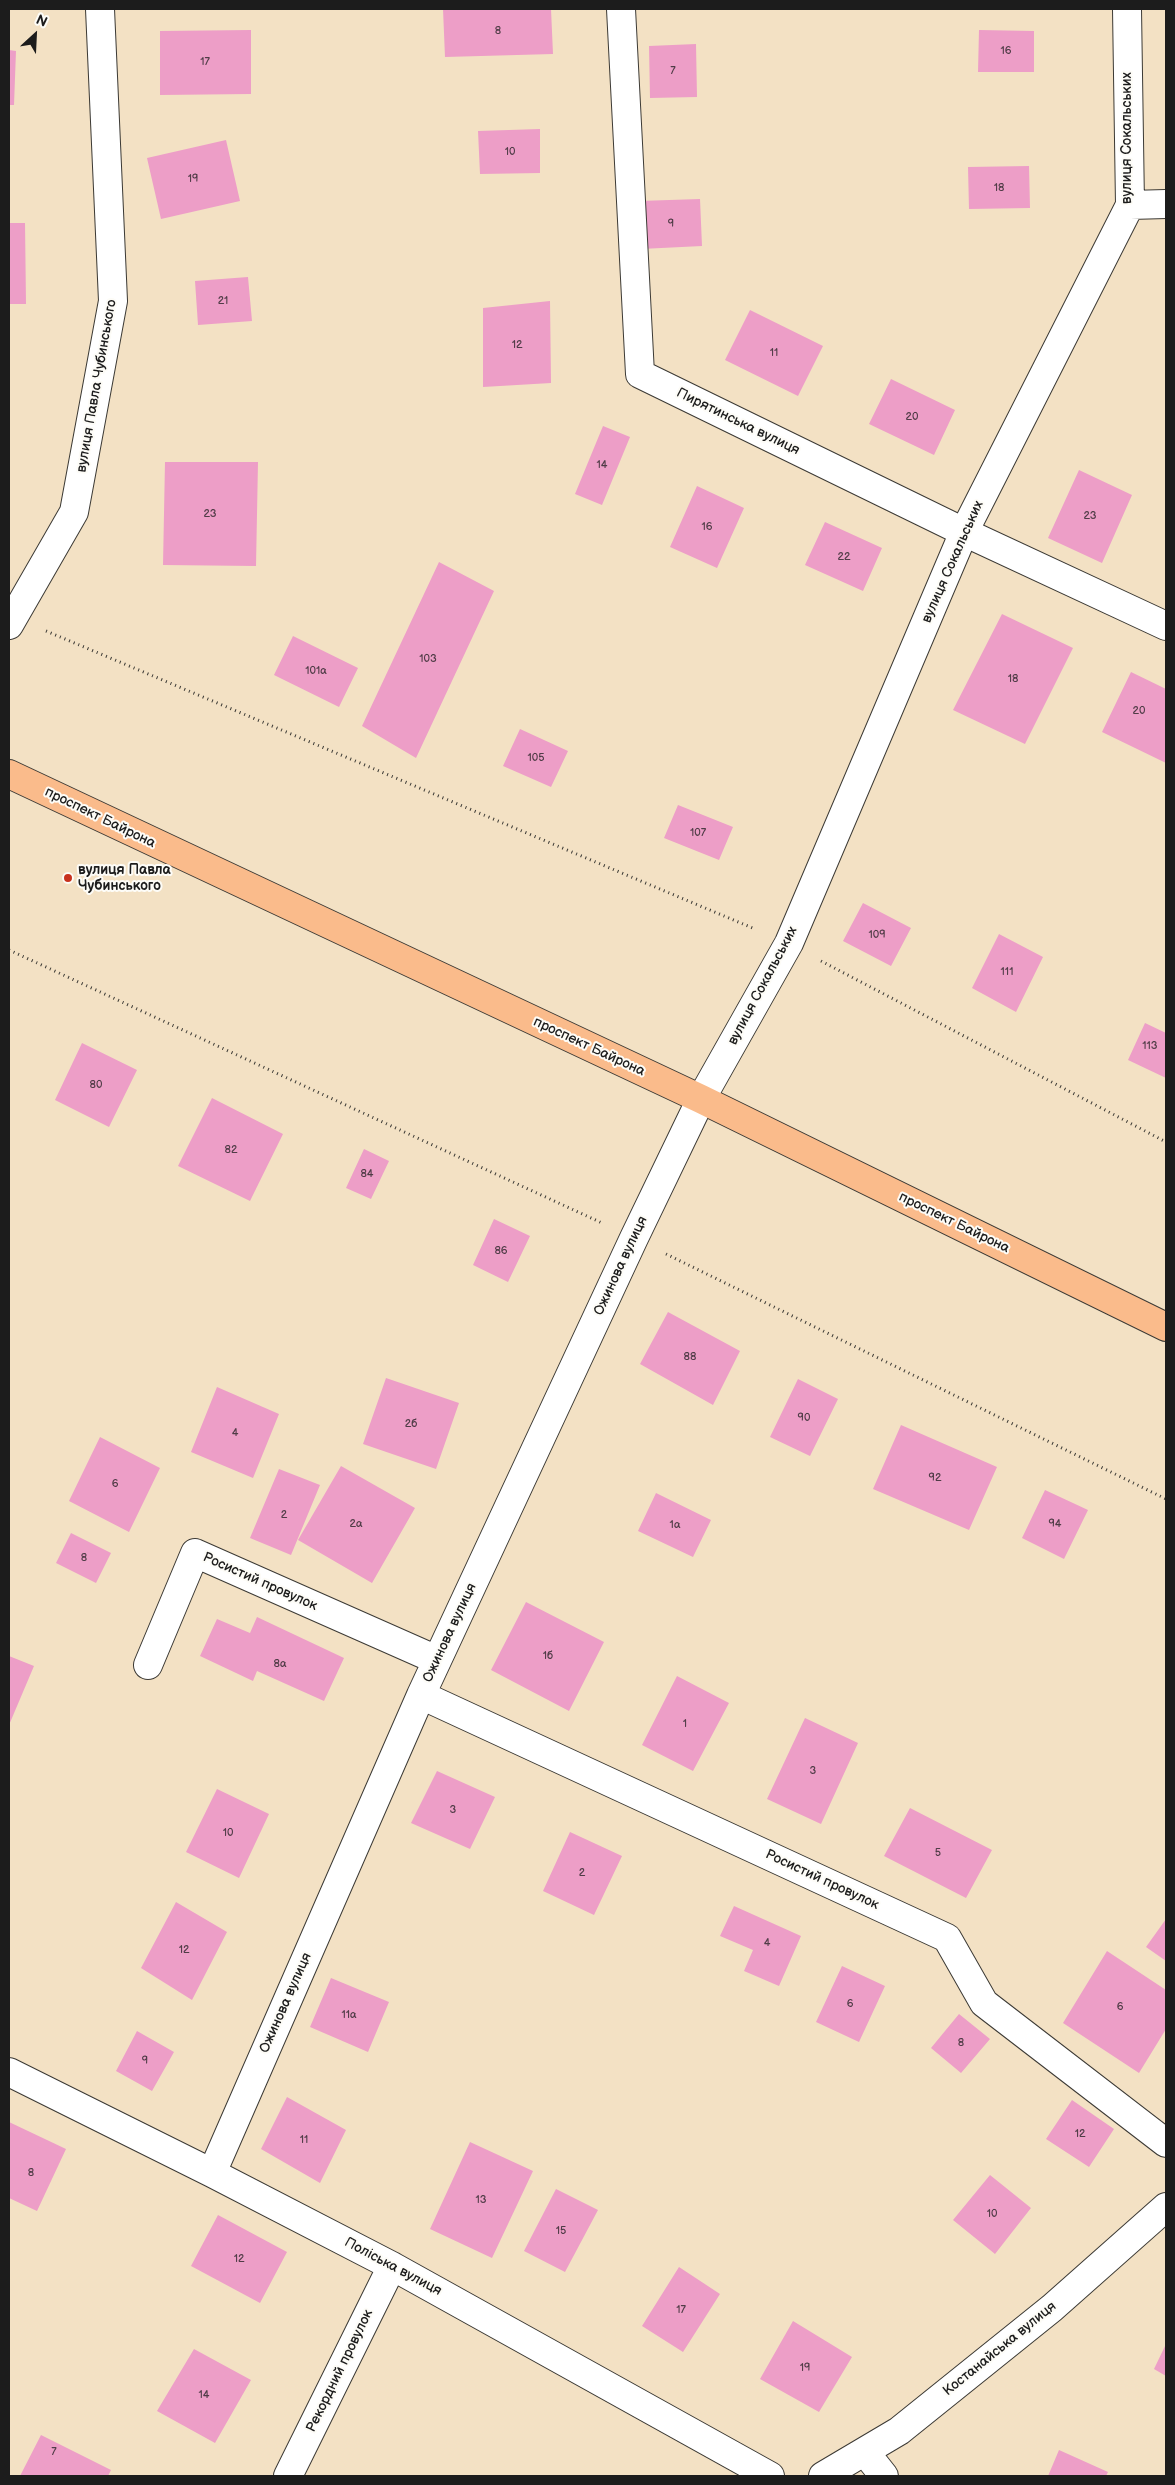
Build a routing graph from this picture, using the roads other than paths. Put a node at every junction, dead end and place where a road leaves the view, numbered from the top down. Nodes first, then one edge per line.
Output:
1 (100, 9) edge
2 (621, 9) edge
3 (1127, 9) edge
4 (1166, 204) edge
5 (1130, 205) junction
6 (964, 532) junction
7 (11, 621) edge
8 (1166, 626) edge
9 (9, 774) edge
10 (701, 1099) junction
11 (1166, 1327) edge
12 (437, 1660) junction
13 (148, 1665) dead end
14 (421, 1696) junction
15 (9, 2072) edge
16 (1166, 2143) edge
17 (212, 2173) junction
18 (1166, 2207) edge
19 (392, 2266) junction
20 (866, 2452) junction
21 (288, 2476) edge
22 (770, 2476) edge
23 (822, 2476) edge
24 (884, 2476) edge

1 - 7 street, вулиця Павла Чубинського
2 - 6 street, Пирятинська вулиця
3 - 5 street, вулиця Сокальських
4 - 5 street
5 - 6 street, вулиця Сокальських
6 - 8 street, Пирятинська вулиця
6 - 10 street, вулиця Сокальських
9 - 10 main road, проспект Байрона
10 - 11 main road, проспект Байрона
10 - 12 street, Ожинова вулиця
12 - 13 street, Росистий провулок
12 - 14 street, Ожинова вулиця
14 - 16 street, Росистий провулок
14 - 17 street, Ожинова вулиця
15 - 17 street, Поліська вулиця
17 - 19 street, Поліська вулиця
18 - 20 street, Костанайська вулиця
19 - 21 street, Рекордний провулок
19 - 22 street, Поліська вулиця
20 - 23 street, Костанайська вулиця
20 - 24 street

